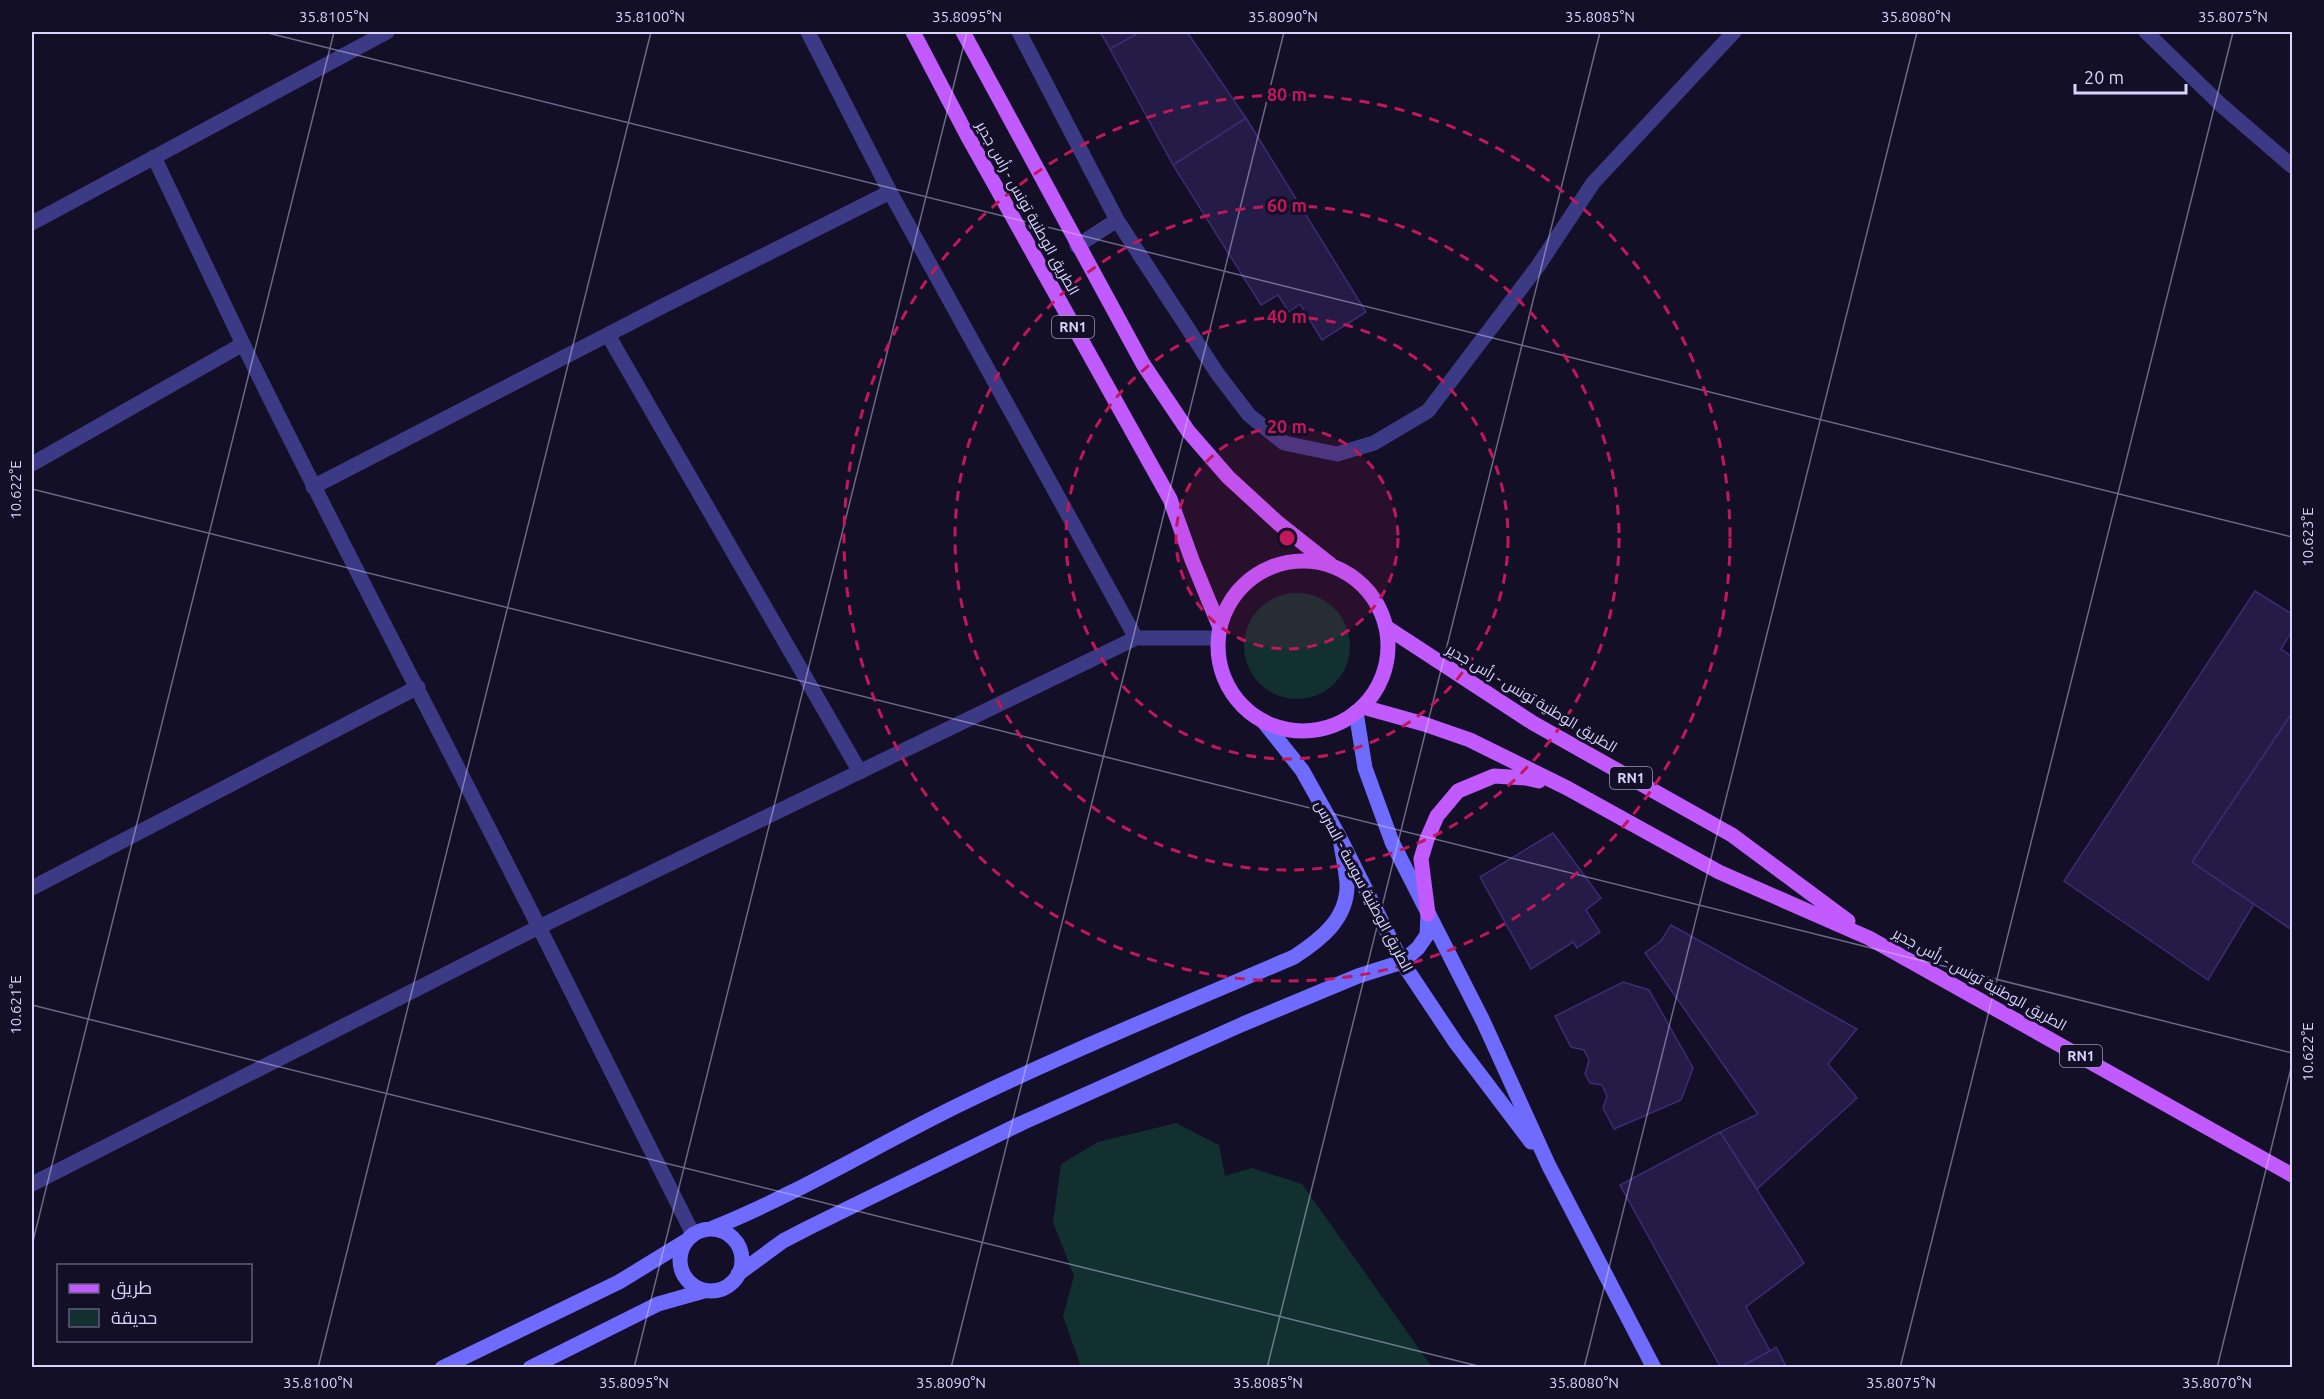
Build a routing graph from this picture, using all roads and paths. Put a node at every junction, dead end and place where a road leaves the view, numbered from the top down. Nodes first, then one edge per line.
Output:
1 (387, 32) edge
2 (808, 32) edge
3 (913, 32) edge
4 (963, 32) edge
5 (1019, 32) edge
6 (1734, 32) edge
7 (2146, 32) edge
8 (154, 157) junction
9 (2292, 166) edge
10 (890, 192) junction
11 (1116, 220) junction
12 (32, 223) edge
13 (1077, 246) junction
14 (608, 335) junction
15 (243, 345) junction
16 (32, 464) edge
17 (313, 487) junction
18 (1330, 565) junction
19 (1386, 627) junction
20 (1219, 633) junction
21 (1136, 638) junction
22 (418, 687) junction
23 (1360, 709) junction
24 (1263, 721) junction
25 (860, 772) junction
26 (1567, 788) junction
27 (1340, 837) junction
28 (32, 888) edge
29 (1428, 914) junction
30 (539, 927) junction
31 (1869, 938) junction
32 (1402, 962) junction
33 (1549, 1166) junction
34 (2292, 1175) edge
35 (32, 1184) edge
36 (712, 1228) junction
37 (690, 1238) junction
38 (738, 1274) junction
39 (704, 1291) junction
40 (442, 1368) edge
41 (530, 1368) edge
42 (1654, 1368) edge

1 - 8 street
2 - 10 street
3 - 20 main road, الطريق الوطنية تونس - رأس جدير / RN1
4 - 13 main road, الطريق الوطنية تونس - رأس جدير / RN1
5 - 11 street
6 - 11 street
7 - 9 street
8 - 12 street
8 - 15 street
10 - 14 street
10 - 21 street
11 - 13 street
13 - 18 main road, الطريق الوطنية تونس - رأس جدير / RN1
14 - 17 street
14 - 25 street
15 - 16 street
15 - 17 street
17 - 22 street
18 - 19 main road, RN1
18 - 20 main road, RN1
19 - 23 main road, RN1
19 - 31 main road, الطريق الوطنية تونس - رأس جدير / RN1
20 - 21 street
20 - 24 main road, RN1
21 - 25 street
22 - 28 street
22 - 30 street
23 - 24 main road, RN1
23 - 26 main road, الطريق الوطنية تونس - رأس جدير / RN1
23 - 29 main road, الطريق الوطنية سوسة - السرس
24 - 27 main road, الطريق الوطنية سوسة - السرس
25 - 30 street
26 - 29 main road
26 - 31 main road, الطريق الوطنية تونس - رأس جدير / RN1
27 - 32 main road, الطريق الوطنية سوسة - السرس
27 - 36 main road
29 - 32 main road
29 - 33 main road, الطريق الوطنية سوسة - السرس
30 - 35 street
30 - 37 street
31 - 34 main road, الطريق الوطنية تونس - رأس جدير / RN1
32 - 33 main road, الطريق الوطنية سوسة - السرس
32 - 38 main road
33 - 42 main road, الطريق الوطنية سوسة - السرس
36 - 37 main road
36 - 38 main road
37 - 39 main road
37 - 40 main road
38 - 39 main road
39 - 41 main road

